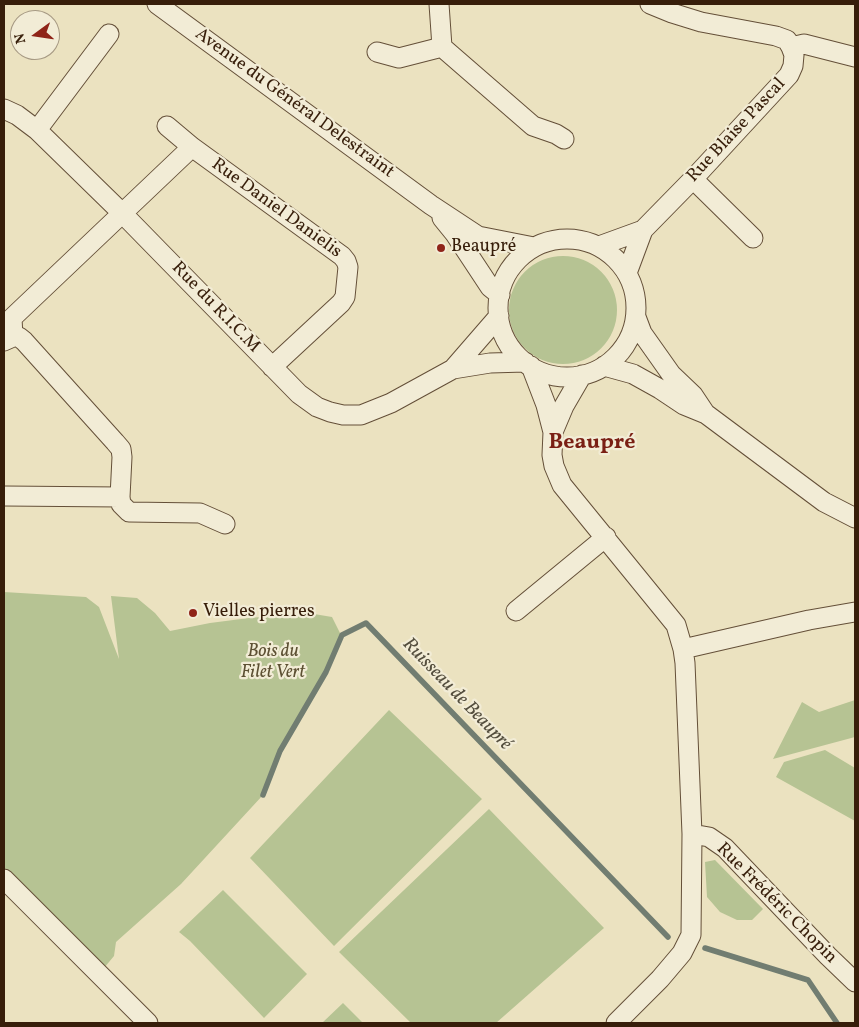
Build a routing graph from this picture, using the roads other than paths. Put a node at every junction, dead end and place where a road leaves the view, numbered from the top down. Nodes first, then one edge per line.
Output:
1 (157, 4) edge
2 (439, 4) edge
3 (650, 4) edge
4 (109, 34) dead end
5 (442, 47) junction
6 (792, 47) junction
7 (377, 52) dead end
8 (855, 57) edge
9 (4, 109) edge
10 (167, 126) dead end
11 (37, 130) junction
12 (564, 139) dead end
13 (192, 147) junction
14 (693, 179) junction
15 (432, 205) junction
16 (122, 213) junction
17 (643, 230) junction
18 (753, 238) dead end
19 (599, 246) junction
20 (534, 247) junction
21 (628, 273) junction
22 (500, 295) junction
23 (499, 316) junction
24 (636, 317) junction
25 (8, 328) edge
26 (528, 364) junction
27 (604, 366) junction
28 (272, 367) junction
29 (453, 369) junction
30 (582, 376) junction
31 (706, 414) junction
32 (552, 432) junction
33 (4, 496) edge
34 (120, 496) junction
35 (855, 518) edge
36 (225, 524) dead end
37 (606, 537) junction
38 (516, 611) dead end
39 (855, 612) edge
40 (683, 649) junction
41 (692, 834) junction
42 (4, 879) edge
43 (855, 982) edge
44 (148, 1023) edge
45 (616, 1023) edge

1 - 15 street, Avenue du Général Delestraint
2 - 5 street
3 - 6 street
4 - 11 street
5 - 7 street
5 - 12 street
6 - 8 street
6 - 14 street, Rue Blaise Pascal
9 - 11 street, Rue du R.I.C.M
10 - 13 street, Rue Daniel Danielis
11 - 16 street, Rue du R.I.C.M
13 - 16 street
13 - 28 street, Rue Daniel Danielis
14 - 17 street, Rue Blaise Pascal
14 - 18 street
15 - 20 street, Avenue du Général Delestraint
15 - 22 street, Avenue du Général Delestraint
16 - 25 street
16 - 28 street, Rue du R.I.C.M
17 - 19 street, Rue Blaise Pascal
17 - 21 street, Rue Blaise Pascal
19 - 20 street
19 - 21 street
20 - 22 street
21 - 24 street
22 - 23 street
23 - 26 street
23 - 29 street, Rue du R.I.C.M
24 - 27 street
24 - 31 street
25 - 34 street
26 - 29 street, Rue du R.I.C.M
26 - 30 street
26 - 32 street
27 - 30 street
27 - 31 street
28 - 29 street, Rue du R.I.C.M
30 - 32 street
31 - 35 street
32 - 37 street
33 - 34 street
34 - 36 street
37 - 38 street
37 - 40 street
39 - 40 street
40 - 41 street
41 - 43 street, Rue Frédéric Chopin
41 - 45 street
42 - 44 street

